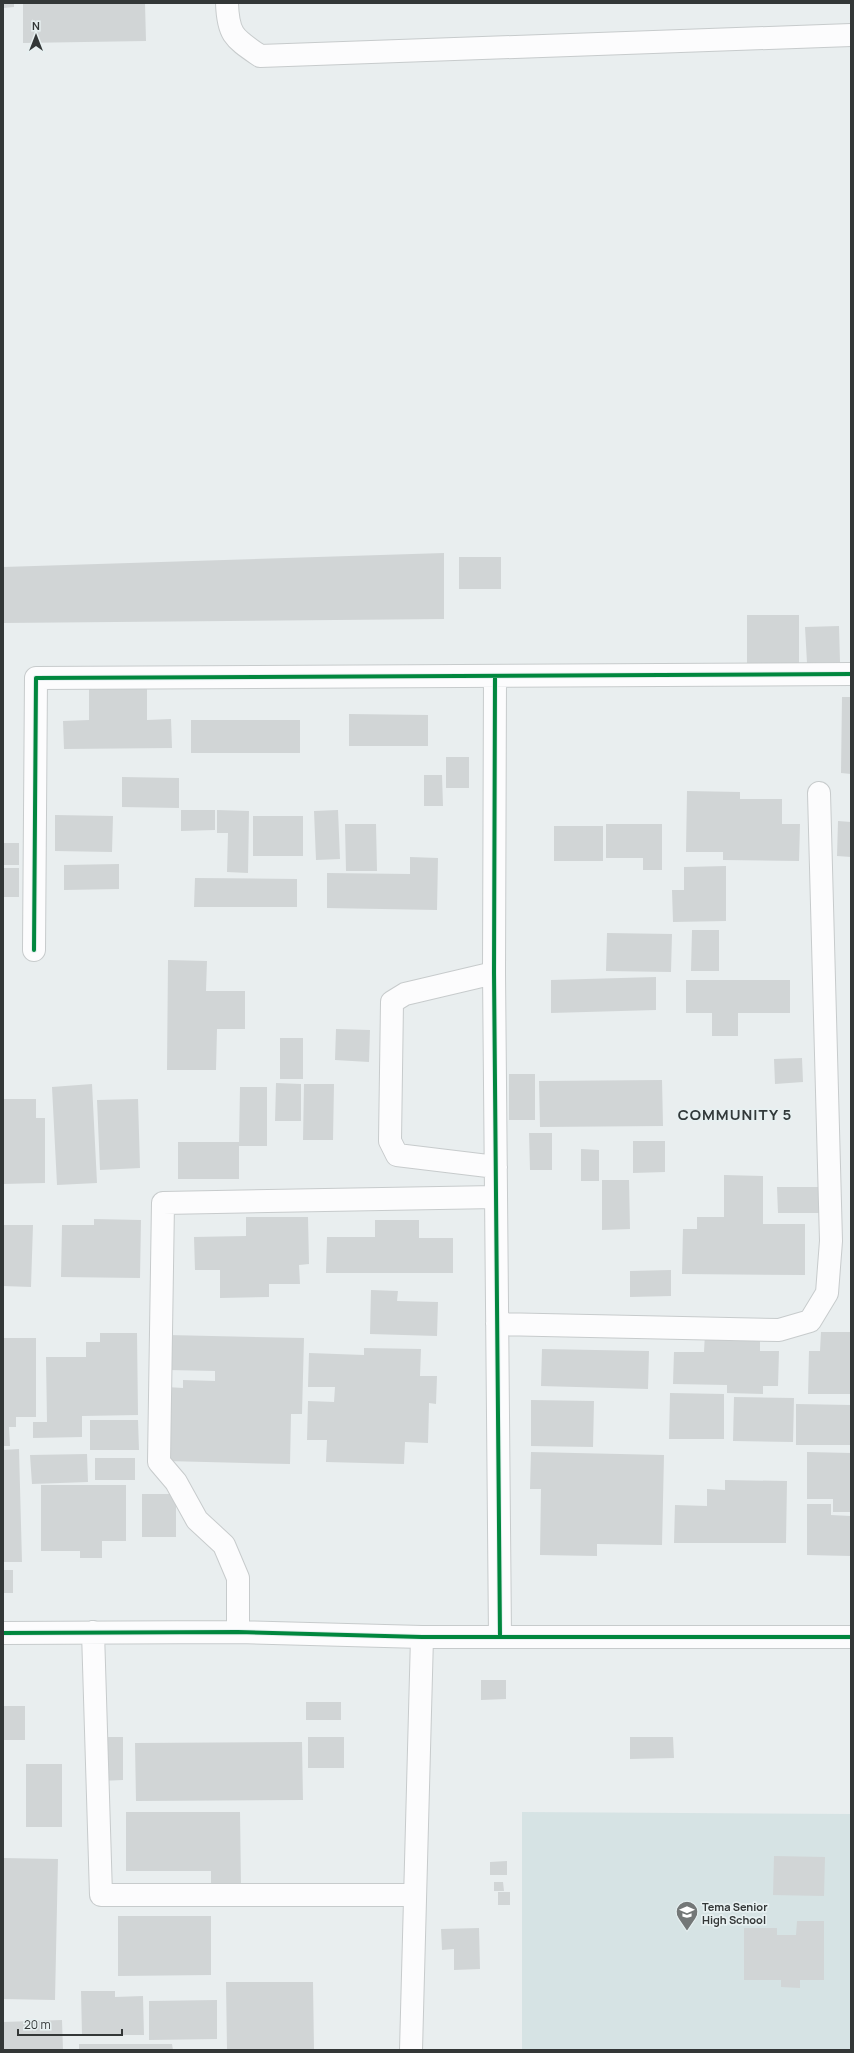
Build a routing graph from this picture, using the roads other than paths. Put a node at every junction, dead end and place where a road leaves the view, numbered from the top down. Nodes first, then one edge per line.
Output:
1 (227, 3) edge
2 (851, 35) edge
3 (851, 674) edge
4 (495, 677) junction
5 (819, 793) dead end
6 (34, 950) dead end
7 (494, 973) junction
8 (496, 1167) junction
9 (496, 1197) junction
10 (497, 1324) junction
11 (93, 1632) junction
12 (238, 1632) junction
13 (3, 1633) edge
14 (422, 1637) junction
15 (500, 1637) junction
16 (851, 1637) edge
17 (414, 1895) junction
18 (411, 2050) edge

1 - 2 street
3 - 4 street
4 - 6 street
4 - 7 street
5 - 10 street
7 - 8 street
7 - 8 street
8 - 9 street
9 - 10 street
9 - 12 street
10 - 15 street
11 - 12 street
11 - 13 street
11 - 17 street
12 - 14 street
14 - 15 street
14 - 17 street
15 - 16 street
17 - 18 street

